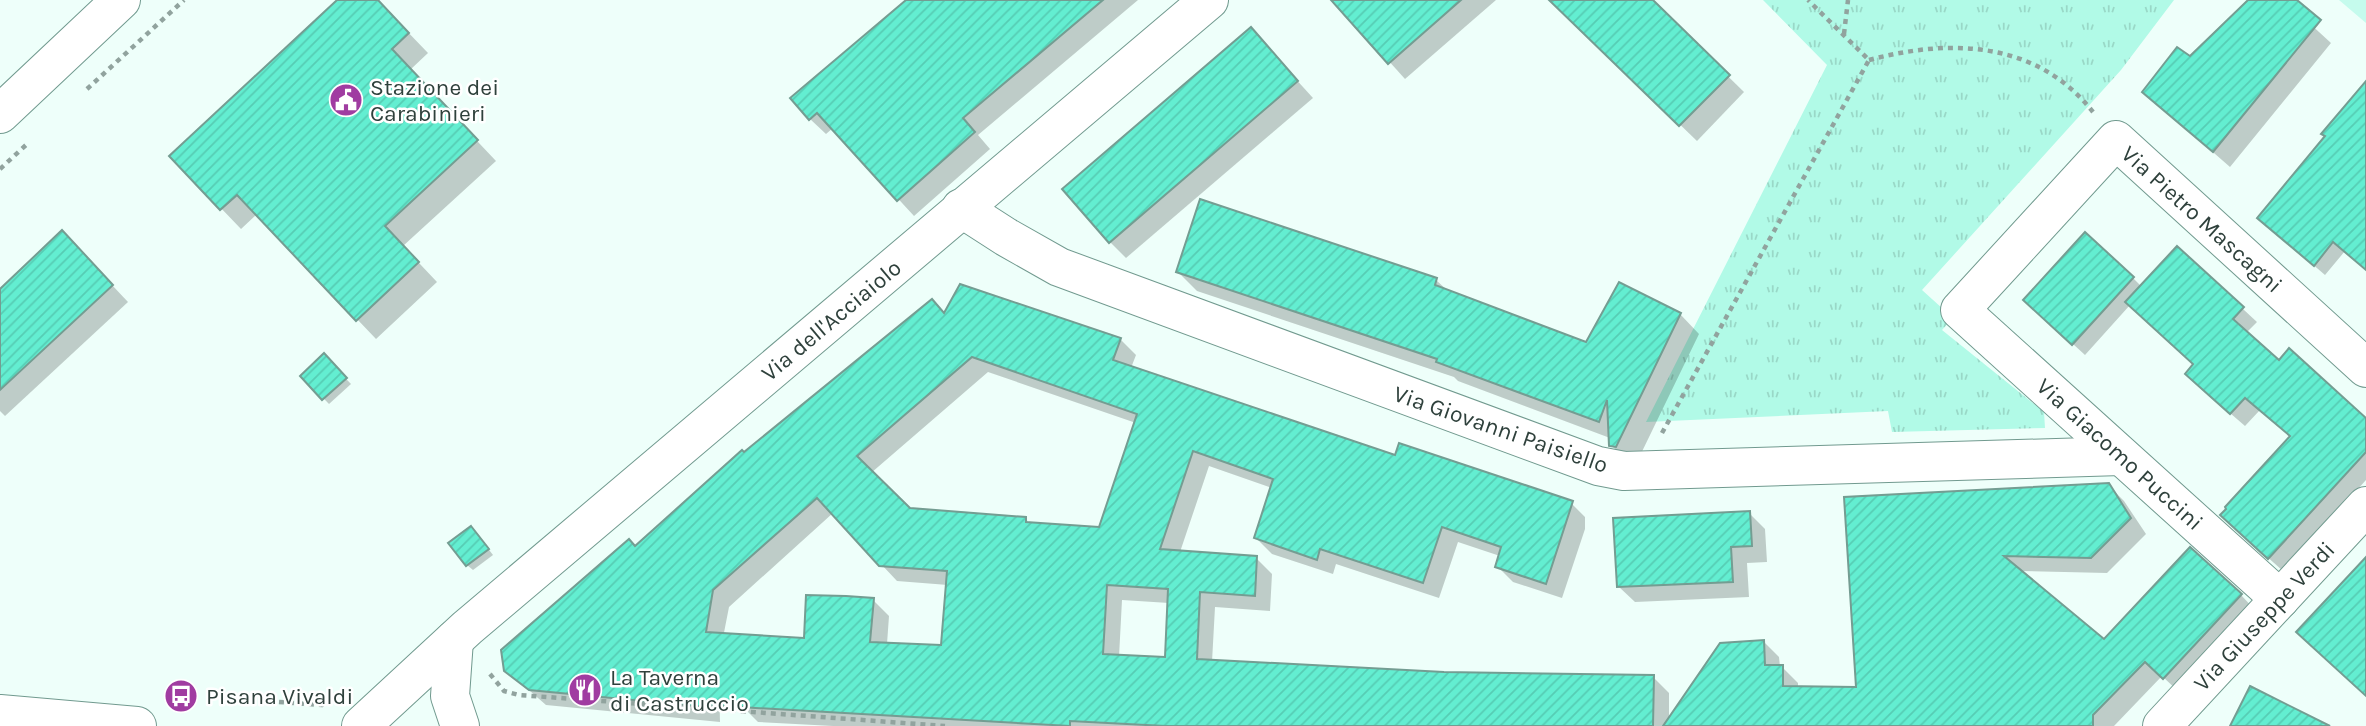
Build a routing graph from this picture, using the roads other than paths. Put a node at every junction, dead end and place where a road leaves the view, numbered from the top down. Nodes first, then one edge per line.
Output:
1 (121, 0) edge
2 (1209, 0) edge
3 (0, 114) edge
4 (961, 208) junction
5 (1960, 310) joint
6 (2366, 368) edge
7 (2121, 456) junction
8 (2366, 506) edge
9 (2280, 599) junction
10 (454, 640) junction
11 (0, 714) edge
12 (137, 726) edge
13 (361, 726) edge
14 (460, 726) edge
15 (2162, 726) edge

1 - 3 street
2 - 4 street, Via dell'Acciaiolo
4 - 7 street, Via Giovanni Paisiello
4 - 10 street, Via dell'Acciaiolo
5 - 6 street, Via Pietro Mascagni
5 - 7 street, Via Giacomo Puccini
7 - 9 street, Via Giacomo Puccini
8 - 9 street, Via Giuseppe Verdi
9 - 15 street, Via Giuseppe Verdi
10 - 13 street, Via dell'Acciaiolo
10 - 14 street
11 - 12 street

